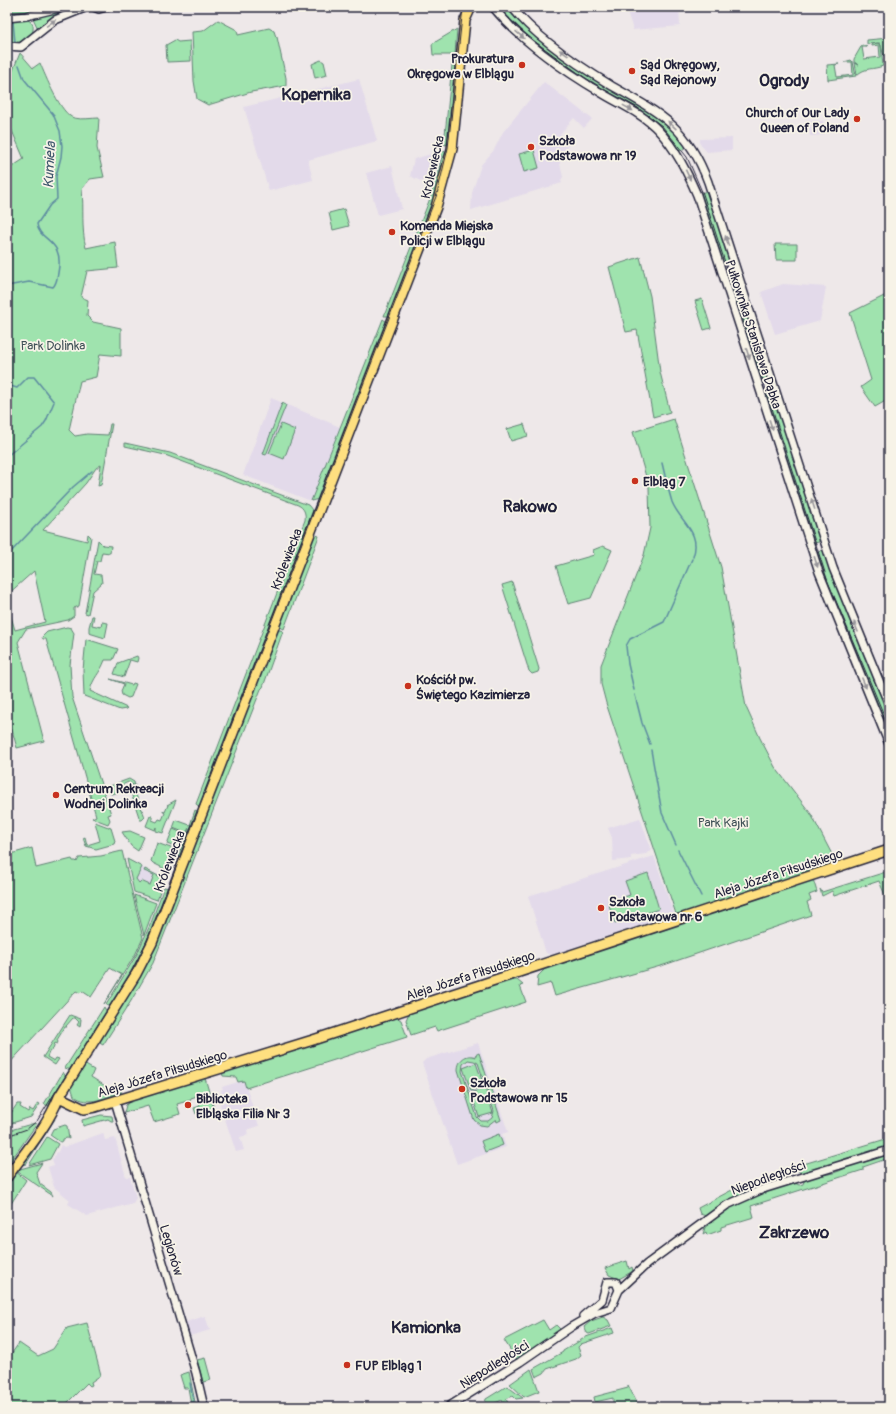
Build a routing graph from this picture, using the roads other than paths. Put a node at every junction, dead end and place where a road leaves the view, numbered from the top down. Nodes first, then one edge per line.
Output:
1 (63, 7) edge
2 (87, 7) edge
3 (94, 7) edge
4 (106, 7) edge
5 (471, 7) edge
6 (494, 7) edge
7 (512, 7) edge
8 (9, 18) edge
9 (7, 46) edge
10 (735, 265) junction
11 (721, 269) junction
12 (825, 544) junction
13 (811, 549) junction
14 (889, 705) edge
15 (889, 744) edge
16 (889, 850) edge
17 (60, 1097) junction
18 (115, 1101) junction
19 (889, 1150) edge
20 (7, 1173) edge
21 (7, 1177) edge
22 (647, 1264) junction
23 (616, 1282) junction
24 (619, 1290) junction
25 (600, 1302) junction
26 (604, 1310) junction
27 (571, 1327) junction
28 (204, 1407) edge
29 (448, 1407) edge

1 - 8 street
9 -> 2 street
3 - 4 street
5 - 17 main road, Królewiecka
6 -> 11 street, Pułkownika Stanisława Dąbka
10 -> 7 street, Pułkownika Stanisława Dąbka
10 - 11 street
12 -> 10 street, Pułkownika Stanisława Dąbka
11 -> 13 street, Pułkownika Stanisława Dąbka
12 - 13 street
14 -> 12 street, Pułkownika Stanisława Dąbka
13 -> 15 street, Pułkownika Stanisława Dąbka
16 - 18 main road, Aleja Józefa Piłsudskiego
17 - 18 main road, Aleja Józefa Piłsudskiego
17 - 20 main road, Królewiecka
17 - 21 main road, Królewiecka
18 - 28 street, Legionów
19 - 22 street, Niepodległości
22 - 23 street, Niepodległości
22 - 24 street, Niepodległości
23 - 24 street
23 - 25 street, Niepodległości
24 - 26 street
25 - 26 street
25 - 27 street, Niepodległości
26 - 27 street, Niepodległości
27 - 29 street, Niepodległości

